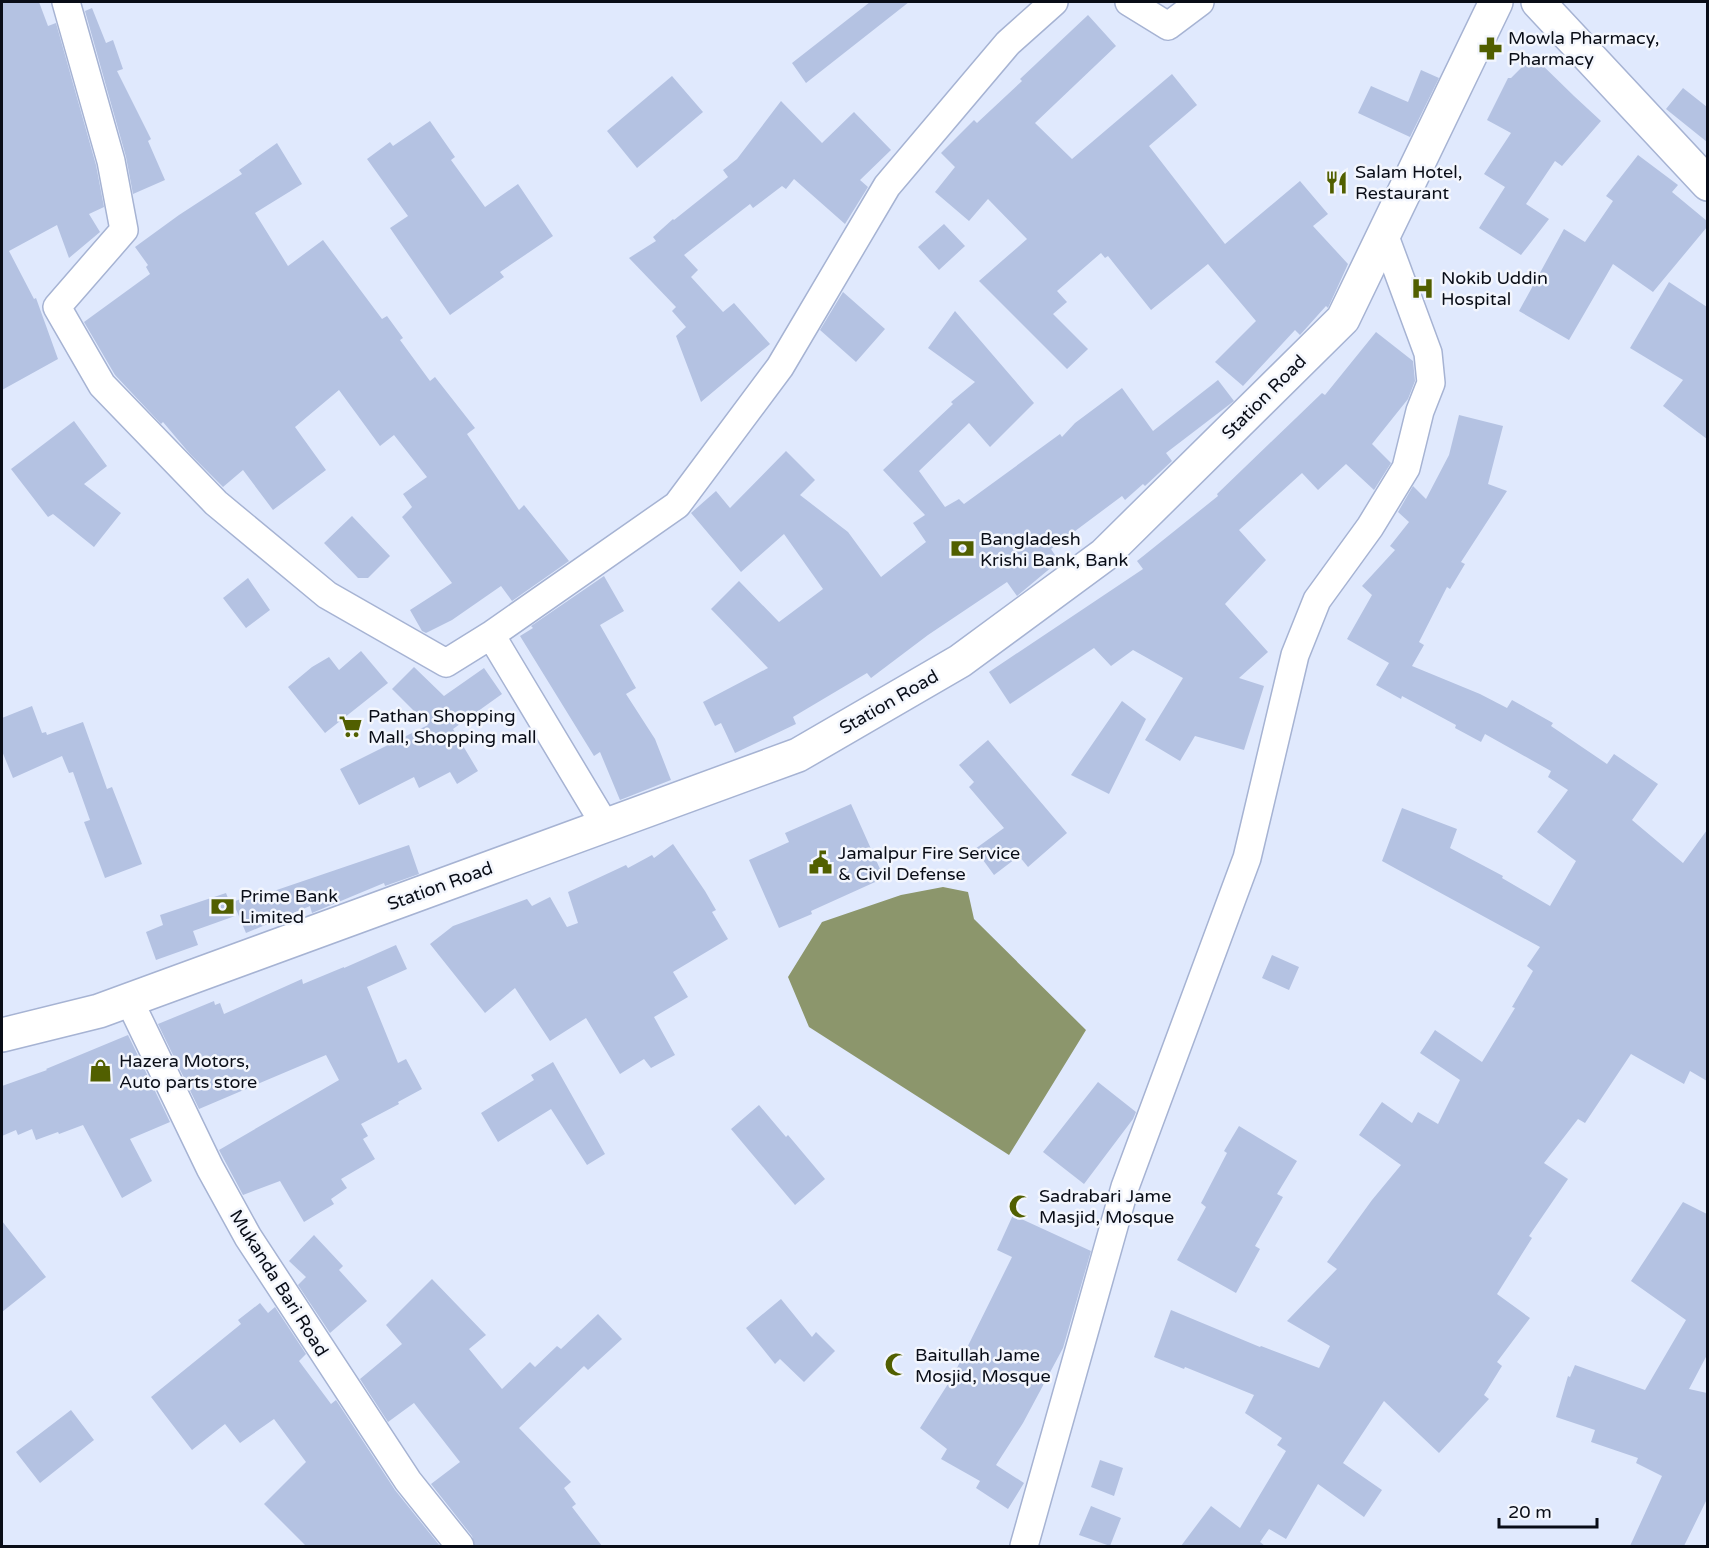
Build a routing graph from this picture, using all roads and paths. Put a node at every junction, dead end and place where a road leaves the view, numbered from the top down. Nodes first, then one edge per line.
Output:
1 (66, 2) edge
2 (1054, 2) edge
3 (1129, 2) edge
4 (1200, 2) edge
5 (1496, 2) edge
6 (1538, 2) edge
7 (1704, 174) edge
8 (1384, 234) junction
9 (491, 635) junction
10 (605, 825) junction
11 (129, 1000) junction
12 (2, 1035) edge
13 (460, 1546) edge
14 (1024, 1546) edge

1 - 9 street
2 - 9 street
3 - 4 street
5 - 8 main road, Station Road
6 - 7 main road
8 - 10 main road, Station Road
8 - 14 street
9 - 10 street
10 - 11 main road, Station Road
11 - 12 main road, Station Road
11 - 13 street, Mukanda Bari Road

